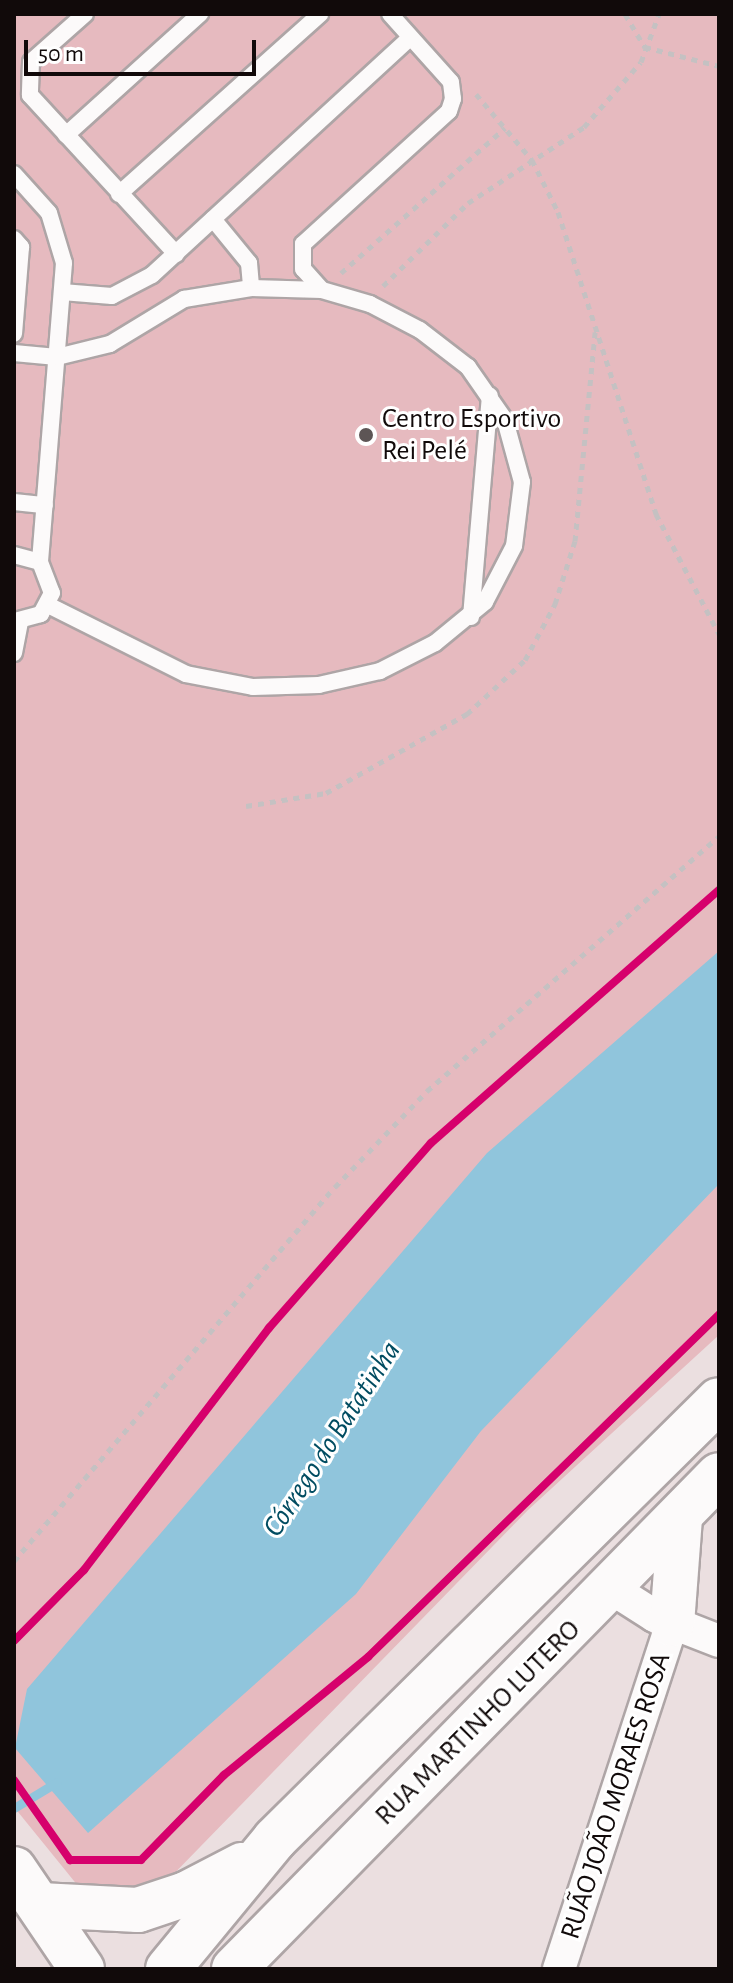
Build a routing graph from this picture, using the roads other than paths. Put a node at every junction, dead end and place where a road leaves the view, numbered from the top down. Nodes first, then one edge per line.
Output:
1 (85, 14) edge
2 (200, 14) edge
3 (320, 14) edge
4 (390, 14) edge
5 (410, 38) junction
6 (66, 135) junction
7 (14, 174) edge
8 (119, 194) junction
9 (213, 219) junction
10 (14, 239) edge
11 (176, 254) junction
12 (251, 288) junction
13 (322, 290) junction
14 (62, 292) junction
15 (14, 334) edge
16 (14, 353) edge
17 (57, 357) junction
18 (490, 396) junction
19 (14, 502) edge
20 (45, 505) junction
21 (14, 555) edge
22 (40, 562) junction
23 (48, 605) junction
24 (471, 617) junction
25 (17, 622) edge
26 (14, 653) edge
27 (719, 1400) edge
28 (719, 1475) edge
29 (680, 1517) junction
30 (570, 1549) junction
31 (611, 1588) junction
32 (672, 1624) junction
33 (719, 1641) edge
34 (275, 1839) junction
35 (28, 1888) edge
36 (82, 1969) edge
37 (168, 1969) edge
38 (234, 1969) edge
39 (559, 1969) edge

1 - 6 lane
2 - 6 lane
3 - 8 lane
4 - 5 lane
5 - 9 lane
5 - 13 lane
6 - 8 lane
7 - 14 lane
8 - 11 lane
9 - 11 lane
9 - 12 lane
10 - 15 lane
11 - 14 lane
12 - 13 lane
12 - 17 lane
13 - 18 lane
14 - 17 lane
16 - 17 lane
17 - 20 lane
18 - 24 lane
18 - 24 lane
19 - 20 lane
20 - 22 lane
21 - 22 lane
22 - 23 lane
23 - 24 lane
23 - 25 lane
25 - 26 lane
27 - 30 main road, RUA MARTINHO LUTERO
28 - 29 main road, RUA MARTINHO LUTERO
29 - 31 main road, RUA MARTINHO LUTERO
29 - 32 main road
30 - 31 main road
30 - 34 main road, RUA MARTINHO LUTERO
31 - 32 street
31 - 38 main road, RUA MARTINHO LUTERO
32 - 33 street
32 - 39 street, RUÃO JOÃO MORAES ROSA
34 - 35 main road
34 - 37 main road
35 - 36 main road

